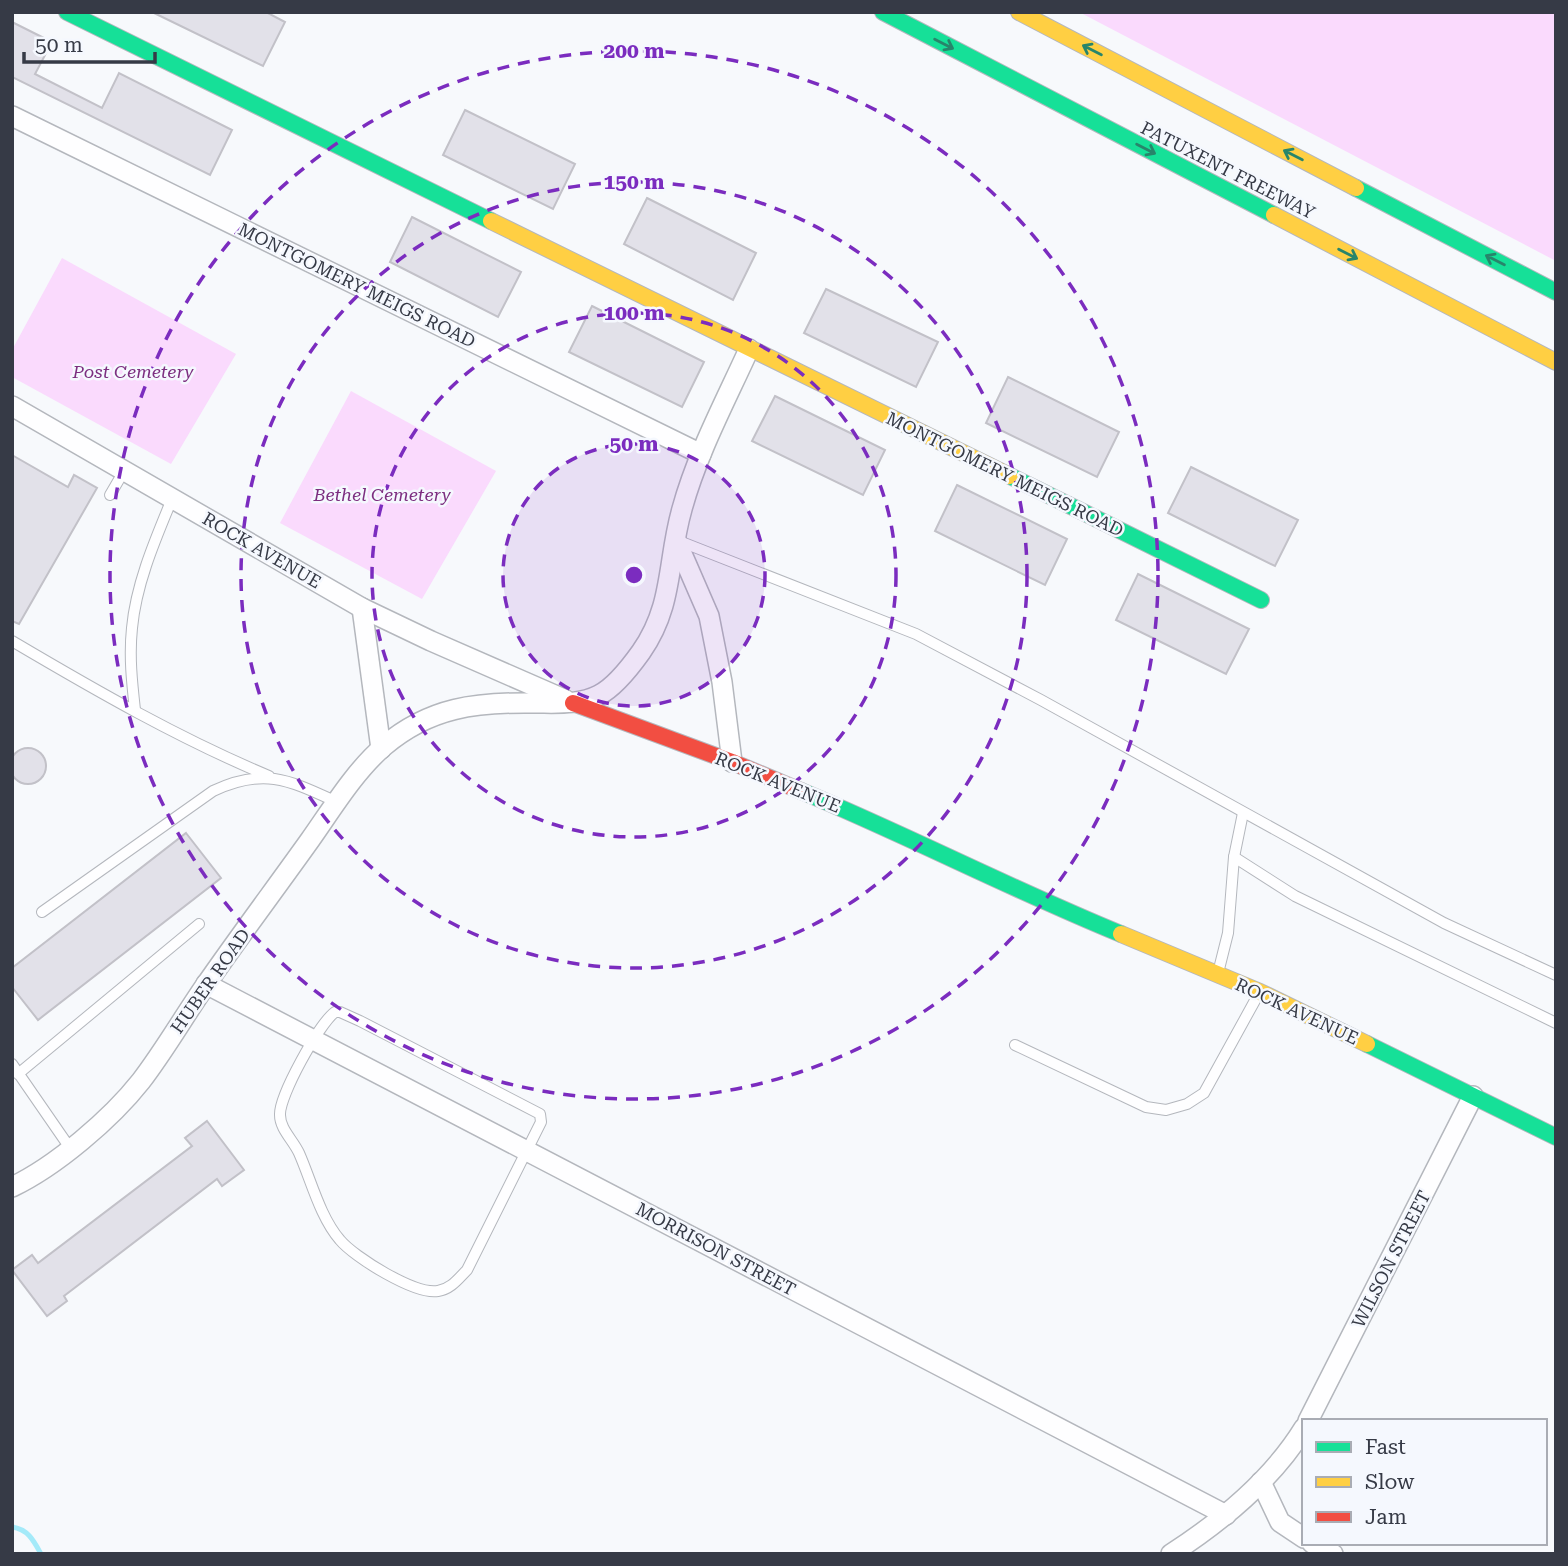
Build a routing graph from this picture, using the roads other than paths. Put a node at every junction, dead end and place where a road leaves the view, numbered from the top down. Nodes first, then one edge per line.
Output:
1 (67, 12) edge
2 (883, 12) edge
3 (1018, 12) edge
4 (12, 117) edge
5 (1556, 292) edge
6 (750, 349) junction
7 (1556, 362) edge
8 (12, 406) edge
9 (701, 454) junction
10 (124, 471) junction
11 (110, 495) dead end
12 (172, 499) junction
13 (675, 539) junction
14 (1261, 600) dead end
15 (362, 608) junction
16 (12, 641) edge
17 (573, 703) junction
18 (135, 710) junction
19 (381, 749) junction
20 (732, 762) junction
21 (276, 778) junction
22 (338, 802) junction
23 (1243, 813) junction
24 (1234, 857) junction
25 (42, 912) dead end
26 (199, 924) dead end
27 (1217, 974) junction
28 (1556, 975) edge
29 (206, 984) junction
30 (1260, 992) junction
31 (1556, 1023) edge
32 (312, 1039) junction
33 (1014, 1045) dead end
34 (12, 1063) edge
35 (18, 1074) junction
36 (1473, 1096) junction
37 (1556, 1137) edge
38 (70, 1149) junction
39 (527, 1151) junction
40 (12, 1187) edge
41 (1309, 1419) edge
42 (1302, 1431) edge
43 (1261, 1482) junction
44 (1226, 1515) junction
45 (1302, 1537) edge
46 (1316, 1545) edge
47 (1171, 1554) edge
48 (1333, 1554) edge

1 - 6 main road, MONTGOMERY MEIGS ROAD
2 -> 7 main road, PATUXENT FREEWAY
5 -> 3 main road
4 - 9 street, MONTGOMERY MEIGS ROAD
6 - 9 street
6 - 14 main road, MONTGOMERY MEIGS ROAD
8 - 10 street, ROCK AVENUE
9 - 13 street
10 - 11 lane
10 - 12 street, ROCK AVENUE
12 - 15 street, ROCK AVENUE
12 - 18 lane
13 - 17 street
13 - 20 street
13 - 23 lane
15 - 17 street, ROCK AVENUE
15 - 19 street
16 - 18 lane
17 - 19 street, HUBER ROAD
17 - 20 main road, ROCK AVENUE
18 - 21 lane
19 - 22 street, HUBER ROAD
20 - 27 main road, ROCK AVENUE
21 - 22 lane
21 - 25 lane
22 - 29 street, HUBER ROAD
23 - 24 lane
23 - 28 lane
24 - 27 lane
24 - 31 lane
26 - 35 lane
27 - 30 main road, ROCK AVENUE
29 - 32 street, MORRISON STREET
29 - 38 street, HUBER ROAD
30 - 33 lane
30 - 36 main road, ROCK AVENUE
32 - 39 street, MORRISON STREET
32 - 39 lane
32 - 39 lane
34 - 35 lane
35 - 38 lane
36 - 37 main road, ROCK AVENUE
36 - 41 street, WILSON STREET
38 - 40 street, HUBER ROAD
39 - 44 street, MORRISON STREET
42 - 43 street
43 - 44 street
43 - 45 street
44 - 47 street
46 - 48 street

